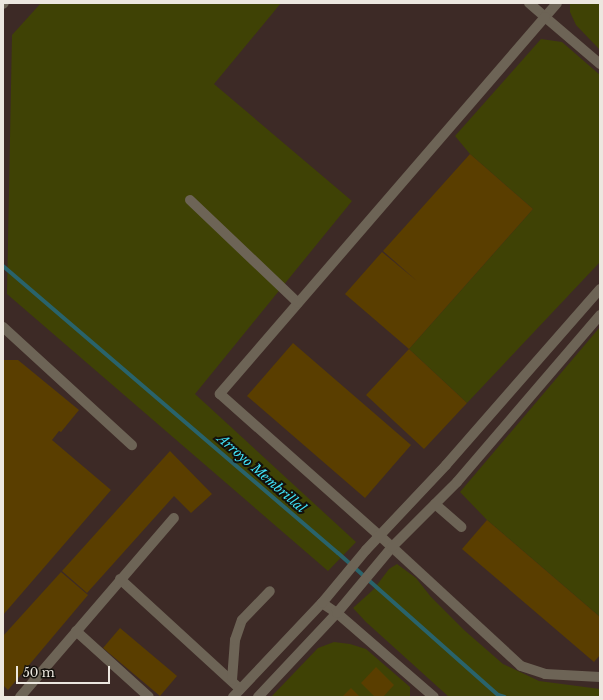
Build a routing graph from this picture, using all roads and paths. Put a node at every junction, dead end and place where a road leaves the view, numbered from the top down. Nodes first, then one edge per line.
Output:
1 (529, 3) edge
2 (557, 3) edge
3 (545, 17) junction
4 (600, 64) edge
5 (190, 200) dead end
6 (600, 289) edge
7 (298, 303) junction
8 (600, 315) edge
9 (3, 327) edge
10 (132, 446) dead end
11 (435, 504) junction
12 (174, 518) dead end
13 (461, 527) dead end
14 (379, 535) junction
15 (392, 547) junction
16 (120, 579) junction
17 (270, 592) dead end
18 (322, 603) junction
19 (337, 613) junction
20 (76, 631) junction
21 (600, 677) edge
22 (232, 680) junction
23 (240, 689) junction
24 (20, 697) edge
25 (149, 697) edge
26 (233, 697) edge
27 (258, 697) edge
28 (434, 697) edge

1 - 3 lane
2 - 3 lane
3 - 4 lane
3 - 7 lane
5 - 7 lane
6 - 14 lane
7 - 14 lane
8 - 11 lane
9 - 10 lane
11 - 13 lane
11 - 15 lane
12 - 16 lane
14 - 15 lane
14 - 18 lane
15 - 19 lane
15 - 21 lane
16 - 20 lane
16 - 22 lane
17 - 22 lane
18 - 19 lane
18 - 23 lane
19 - 27 lane
19 - 28 lane
20 - 24 lane
20 - 25 lane
22 - 23 lane
23 - 26 lane

